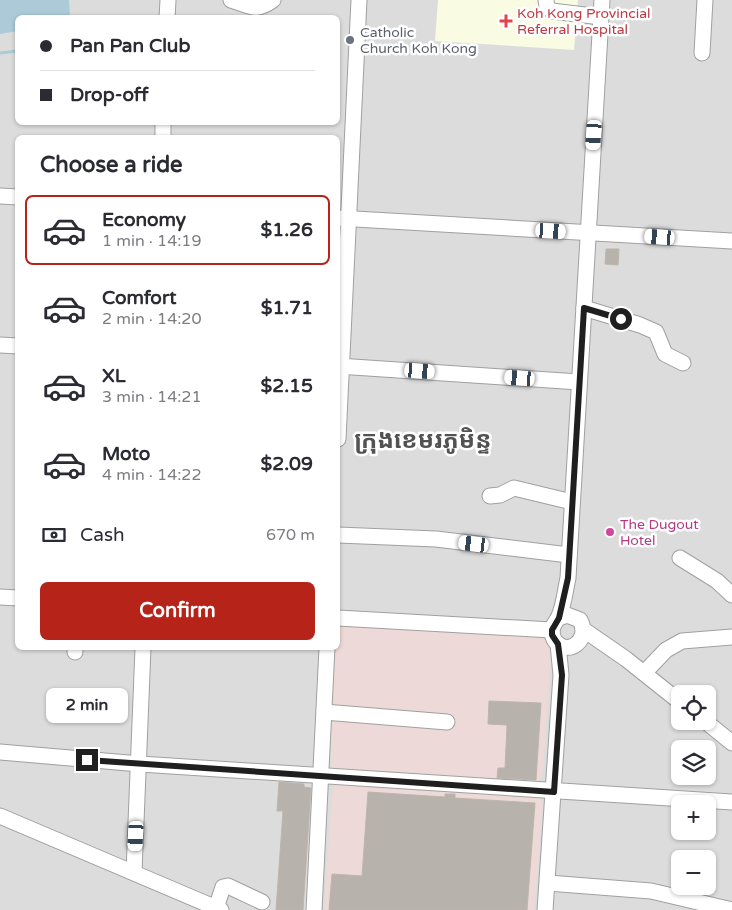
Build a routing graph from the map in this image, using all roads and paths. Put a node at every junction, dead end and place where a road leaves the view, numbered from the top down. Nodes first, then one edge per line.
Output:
1 (168, 0) edge
2 (231, 0) edge
3 (273, 0) edge
4 (359, 0) edge
5 (546, 0) edge
6 (602, 0) edge
7 (705, 0) edge
8 (167, 15) edge
9 (601, 18) junction
10 (702, 53) dead end
11 (0, 196) edge
12 (15, 197) edge
13 (343, 219) edge
14 (588, 233) junction
15 (732, 241) edge
16 (584, 308) junction
17 (340, 329) edge
18 (0, 345) edge
19 (15, 346) edge
20 (683, 363) dead end
21 (340, 366) edge
22 (579, 382) junction
23 (490, 496) dead end
24 (572, 502) junction
25 (340, 535) edge
26 (569, 555) junction
27 (680, 558) dead end
28 (568, 578) junction
29 (732, 595) edge
30 (0, 597) edge
31 (15, 598) edge
32 (340, 618) edge
33 (555, 624) junction
34 (574, 636) junction
35 (732, 638) edge
36 (143, 650) edge
37 (327, 650) edge
38 (644, 673) junction
39 (671, 695) edge
40 (324, 712) junction
41 (447, 722) dead end
42 (716, 730) edge
43 (732, 743) edge
44 (0, 752) edge
45 (140, 764) junction
46 (321, 776) junction
47 (554, 792) junction
48 (732, 802) edge
49 (0, 816) edge
50 (134, 872) junction
51 (548, 884) junction
52 (262, 902) dead end
53 (219, 909) edge
54 (314, 910) edge
55 (545, 910) edge
56 (732, 910) edge

1 - 8 street
2 - 3 street
4 - 13 street
5 - 9 street
6 - 9 street
7 - 10 street
9 - 14 street
11 - 12 street
13 - 14 street
13 - 17 street
14 - 15 street
14 - 16 street
16 - 20 street
16 - 22 street
18 - 19 street
21 - 22 street
22 - 24 street
23 - 24 street
24 - 26 street
25 - 26 street
26 - 28 street
27 - 29 street
28 - 33 street
28 - 34 street
30 - 31 street
32 - 33 street
33 - 34 street
33 - 34 street
34 - 38 street
34 - 47 street
35 - 38 street
36 - 45 street
37 - 40 street
38 - 39 street
40 - 41 street
40 - 46 street
42 - 43 street
44 - 45 street
45 - 46 street
45 - 50 street
46 - 47 street
46 - 54 street
47 - 48 street
47 - 51 street
49 - 50 street
50 - 53 street
51 - 55 street
51 - 56 street
52 - 53 street

